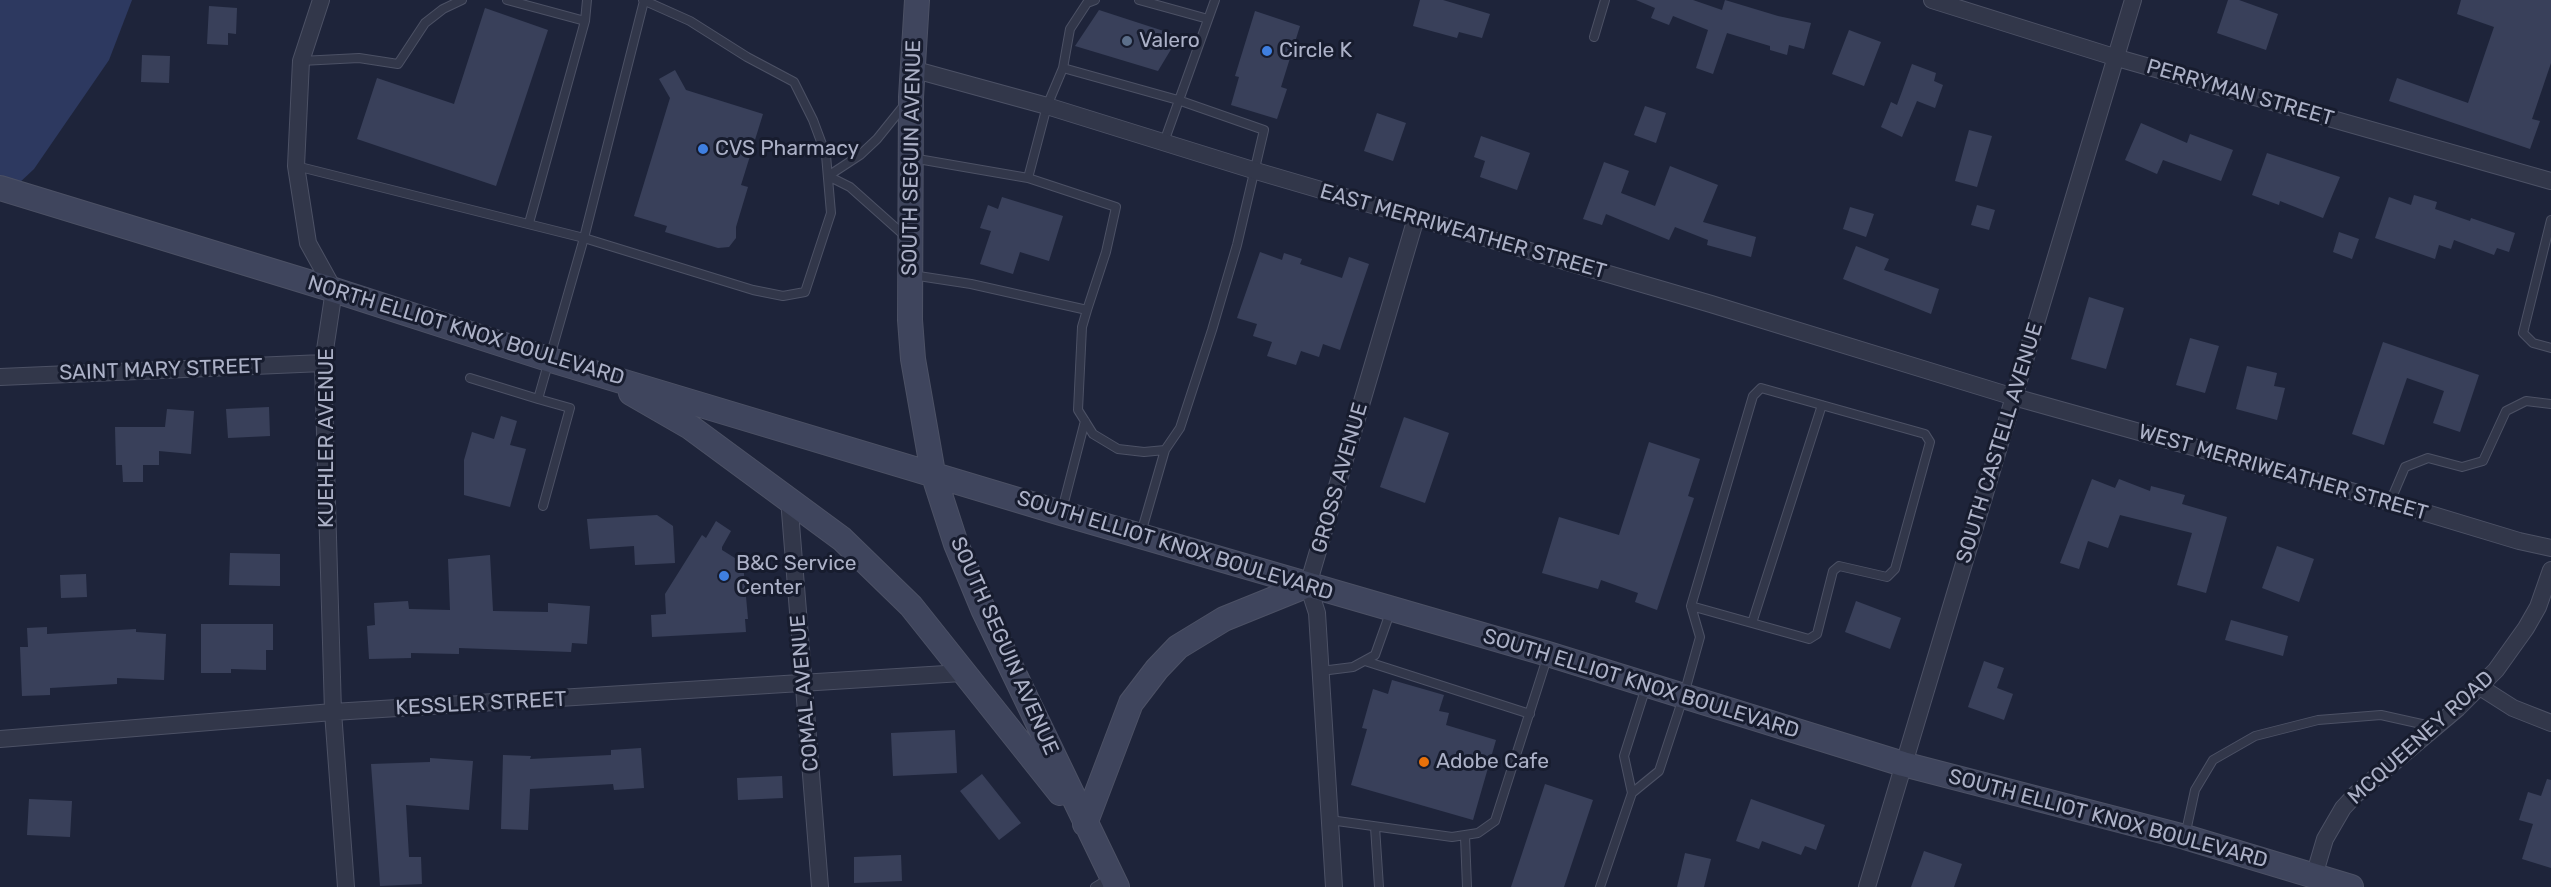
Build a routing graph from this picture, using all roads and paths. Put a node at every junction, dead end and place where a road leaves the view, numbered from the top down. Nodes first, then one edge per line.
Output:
1 (321, 0) edge
2 (462, 0) edge
3 (507, 0) edge
4 (587, 0) edge
5 (644, 0) edge
6 (1095, 0) edge
7 (1139, 0) edge
8 (1215, 0) edge
9 (1605, 0) edge
10 (1932, 0) edge
11 (2133, 0) edge
12 (916, 2) edge
13 (1208, 20) junction
14 (585, 21) junction
15 (1594, 37) dead end
16 (2114, 57) junction
17 (301, 61) junction
18 (1063, 68) junction
19 (912, 69) junction
20 (911, 97) junction
21 (1178, 100) junction
22 (1047, 106) junction
23 (1164, 142) junction
24 (910, 158) junction
25 (296, 166) junction
26 (1256, 171) junction
27 (828, 176) junction
28 (1028, 178) junction
29 (2551, 181) edge
30 (0, 188) edge
31 (1416, 218) junction
32 (2551, 220) edge
33 (529, 223) junction
34 (584, 238) junction
35 (909, 240) junction
36 (908, 274) junction
37 (334, 290) junction
38 (1086, 310) junction
39 (2551, 348) edge
40 (551, 360) junction
41 (323, 363) junction
42 (598, 373) junction
43 (0, 377) edge
44 (470, 378) dead end
45 (2014, 397) junction
46 (538, 399) junction
47 (2551, 404) edge
48 (1822, 405) junction
49 (1085, 421) junction
50 (1165, 450) junction
51 (933, 473) junction
52 (789, 499) junction
53 (2390, 502) junction
54 (543, 506) dead end
55 (1061, 513) junction
56 (1140, 536) junction
57 (2551, 548) edge
58 (2551, 570) edge
59 (1308, 585) junction
60 (1691, 606) junction
61 (1391, 609) junction
62 (1752, 623) junction
63 (1548, 654) junction
64 (1365, 661) junction
65 (1321, 671) junction
66 (962, 673) junction
67 (805, 685) junction
68 (1647, 686) junction
69 (2480, 687) junction
70 (1683, 698) junction
71 (333, 712) junction
72 (1530, 714) junction
73 (2551, 723) edge
74 (2435, 728) junction
75 (0, 739) edge
76 (1903, 764) junction
77 (1632, 793) junction
78 (1330, 820) junction
79 (1085, 824) junction
80 (1375, 827) junction
81 (1465, 836) junction
82 (2185, 837) junction
83 (2314, 876) junction
84 (1108, 884) edge
85 (346, 887) edge
86 (820, 887) edge
87 (1335, 887) edge
88 (1379, 887) edge
89 (1467, 887) edge
90 (1600, 887) edge
91 (1867, 887) edge
92 (2351, 887) edge

1 - 17 street
2 - 17 lane
3 - 14 lane
4 - 14 lane
5 - 27 lane
5 - 34 lane
6 - 18 lane
7 - 13 lane
8 - 13 lane
9 - 15 lane
10 - 16 street, PERRYMAN STREET
11 - 16 street, SOUTH CASTELL AVENUE
12 - 19 main road, SOUTH SEGUIN AVENUE
13 - 21 lane
14 - 33 lane
16 - 29 street, PERRYMAN STREET
16 - 45 street, SOUTH CASTELL AVENUE
17 - 25 street
18 - 21 lane
18 - 22 lane
19 - 20 main road, SOUTH SEGUIN AVENUE
19 - 22 street, EAST MERRIWEATHER STREET
20 - 24 main road, SOUTH SEGUIN AVENUE
20 - 27 lane
21 - 23 lane
21 - 26 lane
22 - 23 street, EAST MERRIWEATHER STREET
22 - 28 lane
23 - 26 street, EAST MERRIWEATHER STREET
24 - 28 lane
24 - 35 main road, SOUTH SEGUIN AVENUE
25 - 33 lane
25 - 37 street
26 - 31 street, EAST MERRIWEATHER STREET
26 - 50 lane
27 - 34 lane
27 - 35 lane
28 - 38 lane
30 - 37 main road, NORTH ELLIOT KNOX BOULEVARD
31 - 45 street, EAST MERRIWEATHER STREET
31 - 59 street, GROSS AVENUE
32 - 39 lane
33 - 34 lane
34 - 40 lane
35 - 36 main road, SOUTH SEGUIN AVENUE
36 - 38 lane
36 - 51 main road, SOUTH SEGUIN AVENUE
37 - 40 main road, NORTH ELLIOT KNOX BOULEVARD
37 - 41 street, KUEHLER AVENUE
38 - 49 lane
40 - 42 main road, NORTH ELLIOT KNOX BOULEVARD
40 - 46 lane
41 - 43 street, SAINT MARY STREET
41 - 71 street, KUEHLER AVENUE
42 - 51 main road, NORTH ELLIOT KNOX BOULEVARD
42 - 52 main road
44 - 46 lane
45 - 53 street, WEST MERRIWEATHER STREET
45 - 76 street, SOUTH CASTELL AVENUE
46 - 54 lane
47 - 53 lane
48 - 60 lane
48 - 62 lane
48 - 62 lane
49 - 50 lane
49 - 55 lane
50 - 56 lane
51 - 55 main road, SOUTH ELLIOT KNOX BOULEVARD
51 - 79 main road, SOUTH SEGUIN AVENUE
52 - 66 main road
52 - 67 street, COMAL AVENUE
53 - 57 street, WEST MERRIWEATHER STREET
55 - 56 main road, SOUTH ELLIOT KNOX BOULEVARD
56 - 59 main road, SOUTH ELLIOT KNOX BOULEVARD
58 - 69 street, MCQUEENEY ROAD
59 - 61 main road, SOUTH ELLIOT KNOX BOULEVARD
59 - 65 street
59 - 79 main road
60 - 62 lane
60 - 70 lane
61 - 63 main road, SOUTH ELLIOT KNOX BOULEVARD
61 - 64 lane
63 - 68 main road, SOUTH ELLIOT KNOX BOULEVARD
63 - 72 lane
64 - 65 lane
64 - 72 lane
65 - 78 street
66 - 67 street, KESSLER STREET
66 - 79 main road
67 - 71 street, KESSLER STREET
67 - 86 street, COMAL AVENUE
68 - 70 main road, SOUTH ELLIOT KNOX BOULEVARD
68 - 77 lane
69 - 73 street
69 - 74 street, MCQUEENEY ROAD
70 - 76 main road, SOUTH ELLIOT KNOX BOULEVARD
70 - 77 lane
71 - 75 street, KESSLER STREET
71 - 85 street, KUEHLER AVENUE
72 - 81 lane
74 - 82 lane
74 - 83 street, MCQUEENEY ROAD
76 - 82 main road, SOUTH ELLIOT KNOX BOULEVARD
76 - 91 street, SOUTH CASTELL AVENUE
77 - 90 lane
78 - 80 lane
78 - 87 street
79 - 84 main road, SOUTH SEGUIN AVENUE
80 - 81 lane
80 - 88 lane
81 - 89 lane
82 - 83 main road, SOUTH ELLIOT KNOX BOULEVARD
83 - 92 main road, SOUTH ELLIOT KNOX BOULEVARD

